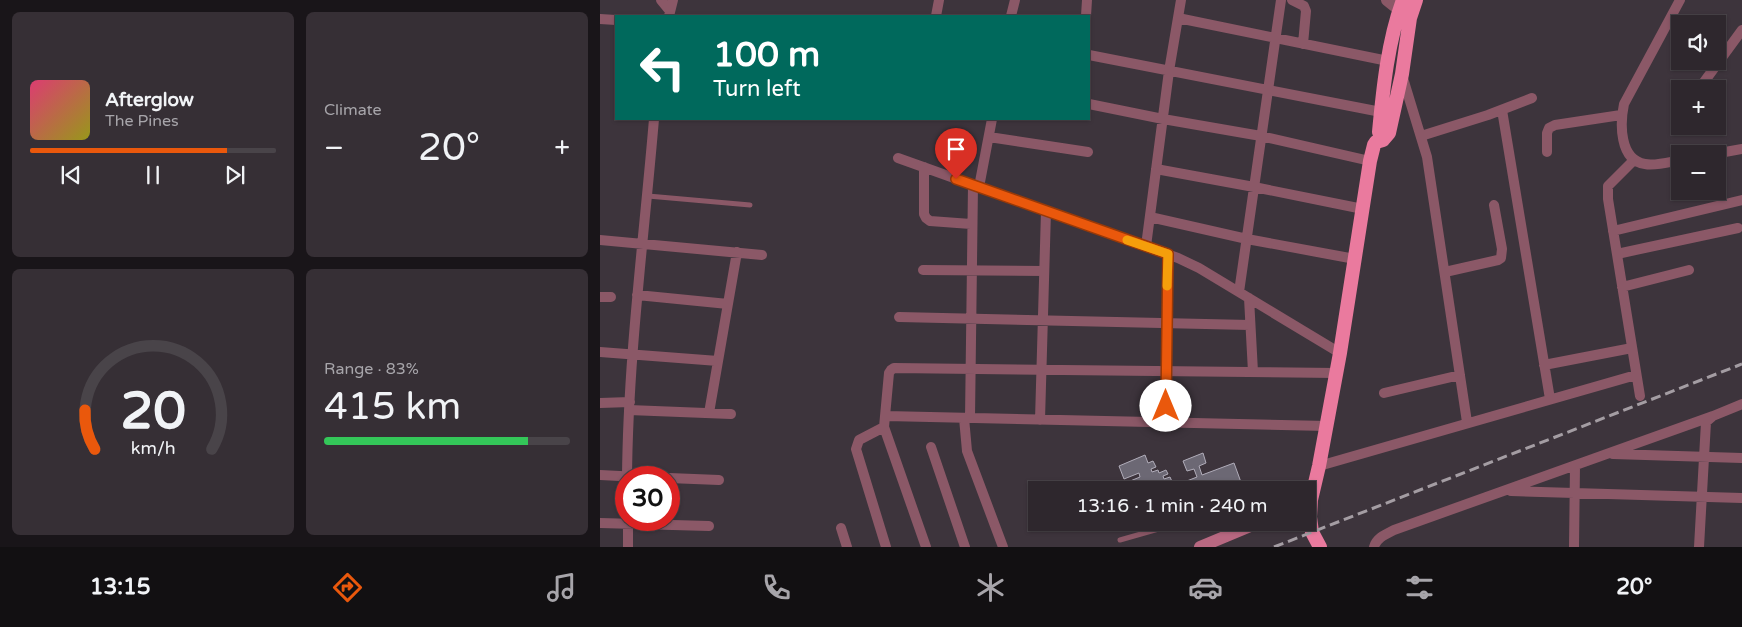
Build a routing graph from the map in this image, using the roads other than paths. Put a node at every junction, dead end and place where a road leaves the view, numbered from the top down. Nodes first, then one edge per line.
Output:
1 (661, 0) edge
2 (673, 0) edge
3 (939, 0) edge
4 (1014, 0) edge
5 (1087, 0) edge
6 (1181, 0) edge
7 (1281, 0) edge
8 (1292, 0) edge
9 (1388, 0) edge
10 (1416, 0) edge
11 (1680, 0) edge
12 (1404, 9) edge
13 (669, 14) edge
14 (936, 15) edge
15 (1012, 15) edge
16 (1086, 15) edge
17 (1178, 18) junction
18 (600, 19) edge
19 (615, 20) edge
20 (1742, 30) edge
21 (1276, 38) junction
22 (1303, 44) junction
23 (1090, 55) edge
24 (1388, 61) junction
25 (1169, 70) junction
26 (1402, 74) junction
27 (1705, 80) edge
28 (1268, 90) junction
29 (1532, 98) dead end
30 (1090, 104) edge
31 (1502, 110) junction
32 (1381, 112) junction
33 (1621, 115) junction
34 (1163, 119) junction
35 (654, 120) edge
36 (992, 120) edge
37 (1261, 136) junction
38 (1421, 136) junction
39 (989, 137) junction
40 (1383, 140) junction
41 (1741, 147) edge
42 (1726, 151) edge
43 (1088, 152) dead end
44 (1547, 152) dead end
45 (898, 158) dead end
46 (1634, 160) junction
47 (1370, 161) junction
48 (1671, 161) edge
49 (924, 167) junction
50 (1156, 169) junction
51 (976, 186) junction
52 (1254, 187) junction
53 (648, 196) junction
54 (1742, 200) edge
55 (750, 205) dead end
56 (1494, 205) dead end
57 (1363, 210) junction
58 (1046, 211) junction
59 (1150, 217) junction
60 (972, 224) junction
61 (1738, 228) dead end
62 (1613, 231) junction
63 (1247, 239) junction
64 (600, 240) edge
65 (643, 243) junction
66 (1146, 246) junction
67 (737, 252) junction
68 (1168, 254) junction
69 (1617, 254) junction
70 (762, 255) dead end
71 (1355, 259) junction
72 (923, 270) dead end
73 (970, 270) junction
74 (1689, 270) dead end
75 (1044, 271) junction
76 (1445, 272) junction
77 (1622, 287) junction
78 (1239, 292) junction
79 (637, 295) junction
80 (1249, 298) junction
81 (728, 304) junction
82 (899, 317) dead end
83 (970, 318) junction
84 (1043, 320) junction
85 (1166, 323) junction
86 (1250, 325) junction
87 (1632, 348) junction
88 (600, 352) edge
89 (633, 353) junction
90 (1340, 353) junction
91 (718, 361) junction
92 (1544, 365) junction
93 (970, 368) junction
94 (1042, 369) junction
95 (1166, 371) junction
96 (1253, 372) junction
97 (1336, 373) junction
98 (1636, 374) junction
99 (1460, 376) junction
100 (1384, 392) dead end
101 (1640, 396) dead end
102 (1550, 399) junction
103 (600, 402) edge
104 (1742, 404) edge
105 (629, 406) junction
106 (709, 413) junction
107 (731, 414) dead end
108 (886, 416) junction
109 (1713, 416) junction
110 (967, 418) junction
111 (1040, 420) junction
112 (1468, 422) junction
113 (1166, 423) junction
114 (1327, 426) junction
115 (884, 427) junction
116 (931, 447) dead end
117 (1607, 454) junction
118 (1704, 457) junction
119 (1742, 458) edge
120 (627, 466) edge
121 (1319, 466) junction
122 (1575, 466) junction
123 (600, 475) edge
124 (615, 476) edge
125 (680, 478) edge
126 (719, 480) dead end
127 (1315, 481) edge
128 (1505, 491) junction
129 (1574, 492) junction
130 (1702, 497) junction
131 (1742, 498) edge
132 (615, 522) edge
133 (600, 523) edge
134 (680, 525) edge
135 (709, 526) dead end
136 (841, 528) dead end
137 (628, 531) edge
138 (1152, 531) edge
139 (1224, 531) edge
140 (1239, 531) edge
141 (1312, 531) edge
142 (1227, 536) junction
143 (1120, 540) dead end
144 (628, 547) edge
145 (847, 547) edge
146 (886, 547) edge
147 (926, 547) edge
148 (965, 547) edge
149 (1003, 547) edge
150 (1200, 547) edge
151 (1320, 547) edge
152 (1374, 547) edge
153 (1574, 547) edge
154 (1699, 547) edge

1 - 13 street
2 - 13 street
3 - 14 street
4 - 15 street
5 - 16 street
6 - 17 street
7 - 21 street
8 - 22 street
9 - 12 street
10 - 12 highway
11 - 33 street
12 - 24 highway
12 - 26 highway
17 - 21 street
17 - 25 street
18 - 19 street
20 - 27 street
21 - 22 street
21 - 28 street
22 - 24 street
23 - 25 street
24 - 32 highway
25 - 28 street
25 - 34 street
26 - 38 street
26 - 40 highway
28 - 32 street
28 - 37 street
29 - 31 street
30 - 34 street
31 - 38 street
31 - 92 street
32 - 40 highway
33 - 44 street
33 - 46 street
34 - 37 street
34 - 50 street
35 - 53 street
36 - 39 street
37 - 47 street
37 - 52 street
38 - 76 street
39 - 43 street
39 - 51 street
40 - 47 highway
41 - 42 street
45 - 49 street
46 - 48 street
46 - 62 street
47 - 57 highway
49 - 51 street
49 - 60 street
50 - 52 street
50 - 59 street
51 - 58 street
51 - 60 street
52 - 57 street
52 - 63 street
53 - 55 lane
53 - 65 street
54 - 62 street
56 - 76 street
57 - 71 highway
58 - 66 street
58 - 75 street
59 - 63 street
59 - 66 street
60 - 73 street
61 - 69 street
62 - 69 street
63 - 71 street
63 - 78 street
64 - 65 street
65 - 67 street
65 - 79 street
66 - 68 street
67 - 70 street
67 - 81 street
68 - 78 street
68 - 85 street
69 - 77 street
71 - 90 highway
72 - 73 street
73 - 75 street
73 - 83 street
74 - 77 street
75 - 84 street
76 - 99 street
77 - 87 street
78 - 80 street
79 - 81 street
79 - 89 street
80 - 86 street
80 - 90 street
81 - 91 street
82 - 83 street
83 - 84 street
83 - 93 street
84 - 85 street
84 - 94 street
85 - 86 street
85 - 95 street
86 - 96 street
87 - 92 street
87 - 98 street
88 - 89 street
89 - 91 street
89 - 105 street
90 - 97 highway
91 - 106 street
92 - 102 street
93 - 94 street
93 - 108 street
93 - 110 street
94 - 95 street
94 - 111 street
95 - 96 street
95 - 113 street
96 - 97 street
97 - 114 highway
98 - 101 street
98 - 102 street
99 - 100 street
99 - 112 street
102 - 112 street
103 - 105 street
104 - 109 street
105 - 106 street
105 - 120 street
106 - 107 street
108 - 110 street
108 - 115 street
109 - 117 street
109 - 118 street
110 - 111 street
110 - 149 street
111 - 113 street
112 - 121 street
113 - 114 street
114 - 121 highway
115 - 146 street
115 - 147 street
116 - 148 street
117 - 118 street
117 - 122 street
118 - 119 street
118 - 130 street
121 - 127 highway
122 - 128 street
122 - 129 street
123 - 124 street
125 - 126 street
128 - 129 street
128 - 152 street
129 - 130 street
129 - 153 street
130 - 131 street
130 - 154 street
132 - 133 street
134 - 135 street
136 - 145 street
137 - 144 street
138 - 143 lane
139 - 142 lane
140 - 142 main road
141 - 151 highway
142 - 150 main road

